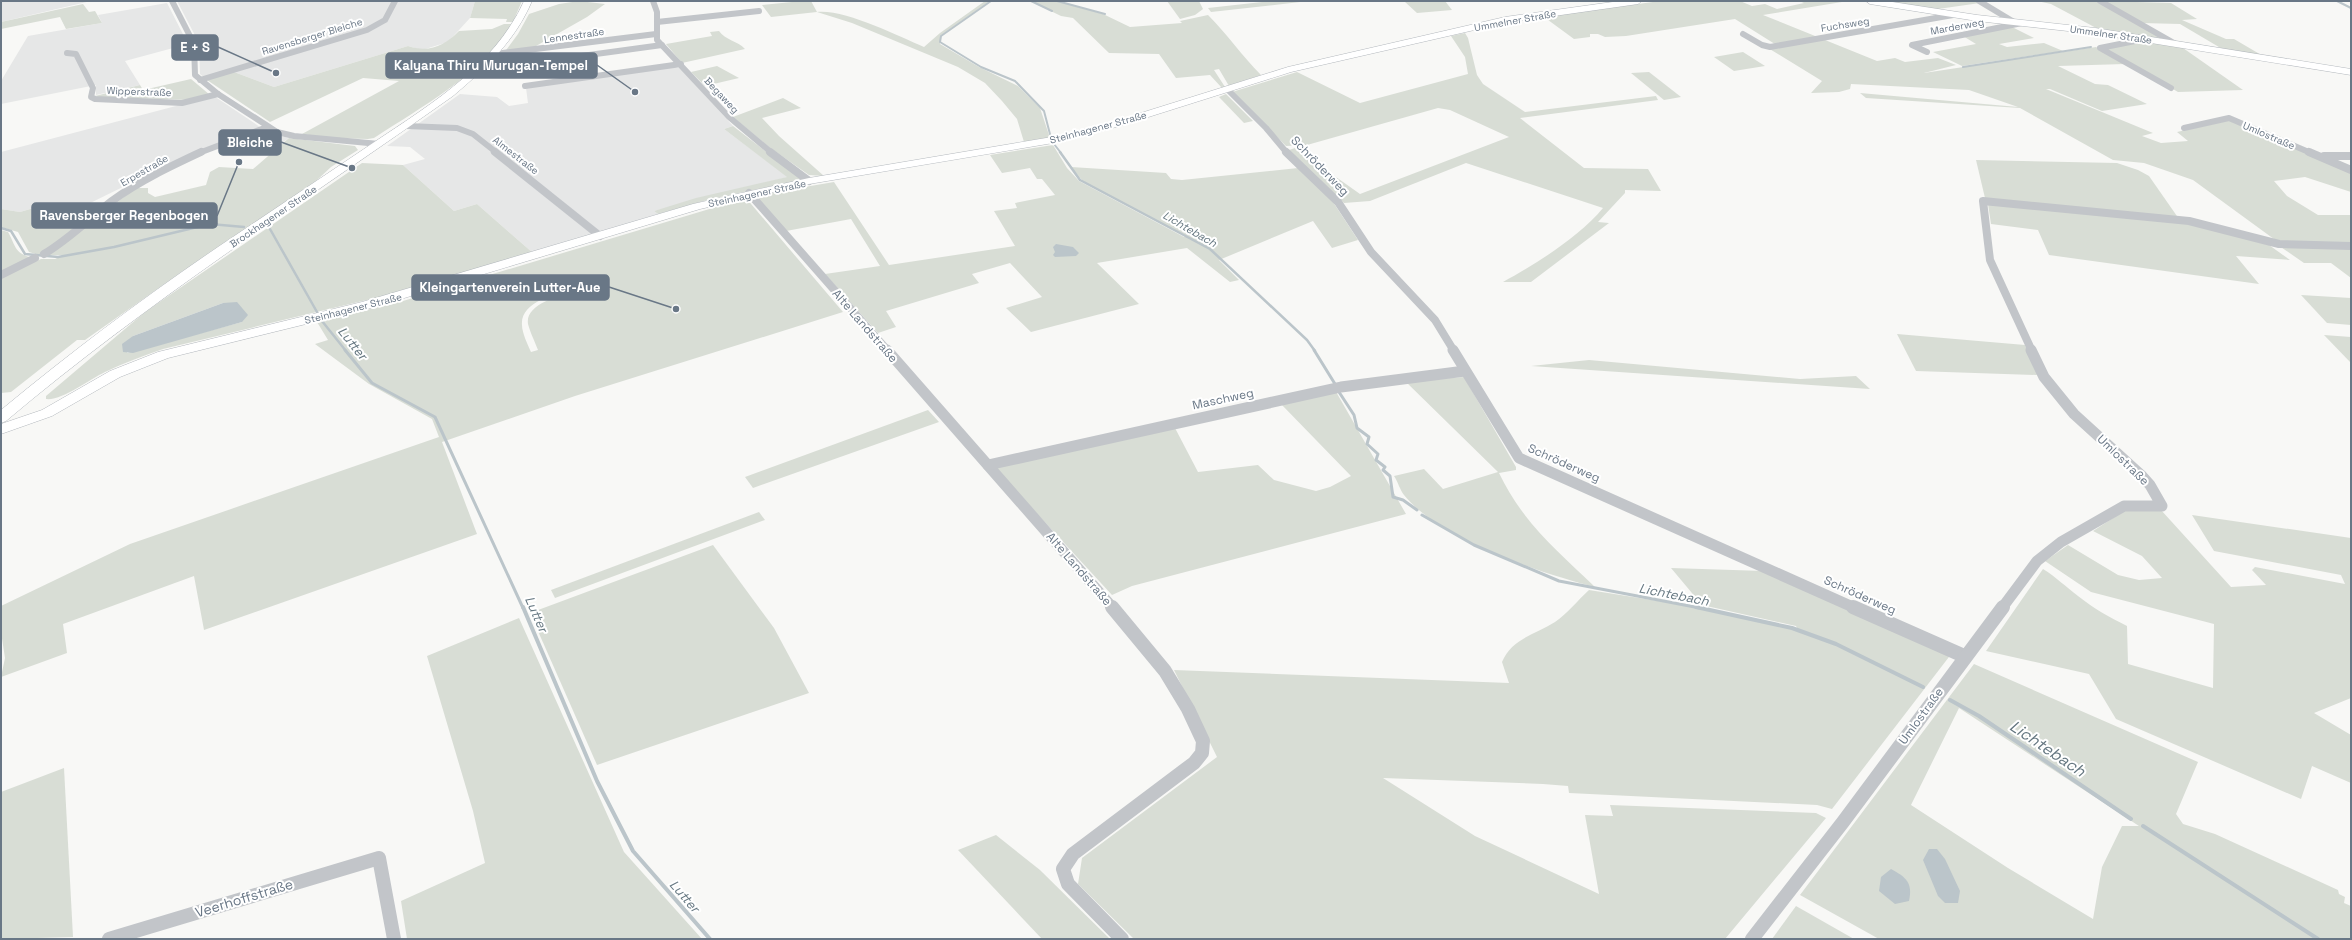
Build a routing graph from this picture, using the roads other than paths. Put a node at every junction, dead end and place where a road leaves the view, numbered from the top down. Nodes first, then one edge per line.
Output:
1 (172, 1) edge
2 (395, 1) edge
3 (528, 1) edge
4 (653, 1) edge
5 (1638, 1) edge
6 (1870, 1) edge
7 (1979, 1) edge
8 (2100, 1) edge
9 (759, 11) dead end
10 (1953, 15) junction
11 (657, 22) junction
12 (2018, 23) junction
13 (1464, 29) joint
14 (656, 34) junction
15 (1743, 34) dead end
16 (2140, 38) junction
17 (2174, 43) junction
18 (662, 45) junction
19 (1927, 52) dead end
20 (67, 53) dead end
21 (495, 54) junction
22 (681, 64) junction
23 (479, 70) junction
24 (2351, 72) edge
25 (200, 80) junction
26 (525, 86) dead end
27 (2171, 88) dead end
28 (1227, 89) junction
29 (218, 94) junction
30 (406, 126) junction
31 (267, 127) junction
32 (2184, 128) dead end
33 (379, 144) junction
34 (2351, 156) edge
35 (2321, 157) junction
36 (2351, 170) edge
37 (809, 181) junction
38 (749, 193) junction
39 (600, 236) junction
40 (2351, 246) edge
41 (44, 254) dead end
42 (35, 258) dead end
43 (1, 275) edge
44 (1465, 371) junction
45 (64, 403) junction
46 (1, 418) edge
47 (1, 429) edge
48 (988, 465) junction
49 (1964, 656) junction
50 (109, 939) edge
51 (394, 939) edge
52 (1122, 939) edge
53 (1752, 939) edge

1 - 25 street
2 - 25 street, Ravensberger Bleiche
3 - 21 main road, Brockhagener Straße
4 - 11 street
5 - 13 main road, Ummelner Straße
6 - 10 main road, Ummelner Straße
7 - 12 street
8 - 17 street
9 - 11 street
10 - 12 main road, Ummelner Straße
10 - 15 street, Fuchsweg
11 - 14 street
12 - 16 main road, Ummelner Straße
12 - 19 street, Marderweg
13 - 28 main road, Steinhagener Straße
14 - 18 street, Begaweg
14 - 21 street, Lennestraße
16 - 17 main road, Ummelner Straße
16 - 27 street
17 - 24 main road, Ummelner Straße
18 - 22 street, Begaweg
18 - 23 street
20 - 29 street, Wipperstraße
21 - 23 main road, Brockhagener Straße
22 - 26 street
22 - 37 street, Begaweg
23 - 30 main road, Brockhagener Straße
25 - 29 street
28 - 37 main road, Steinhagener Straße
28 - 44 street, Schröderweg
29 - 31 street
30 - 33 main road, Brockhagener Straße
30 - 39 street, Almestraße
31 - 33 street
31 - 41 street, Erpestraße
32 - 35 street, Umlostraße
33 - 46 main road, Brockhagener Straße
34 - 35 street
35 - 36 street, Umlostraße
37 - 38 main road, Steinhagener Straße
38 - 39 main road, Steinhagener Straße
38 - 48 street, Alte Landstraße
39 - 45 main road, Steinhagener Straße
40 - 49 street, Umlostraße
42 - 43 street
44 - 48 street, Maschweg
44 - 49 street, Schröderweg
45 - 46 main road, Steinhagener Straße
45 - 47 main road, Steinhagener Straße
48 - 52 street, Alte Landstraße
49 - 53 street, Umlostraße
50 - 51 street, Veerhoffstraße

